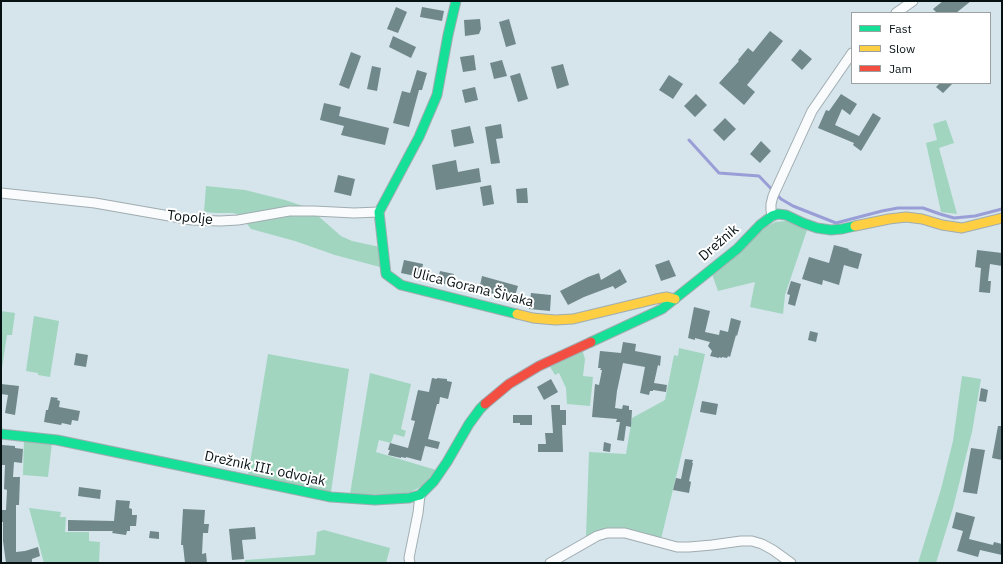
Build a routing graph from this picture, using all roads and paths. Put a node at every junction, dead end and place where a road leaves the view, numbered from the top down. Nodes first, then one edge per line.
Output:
1 (456, 1) edge
2 (913, 1) edge
3 (897, 12) edge
4 (851, 54) edge
5 (2, 195) edge
6 (379, 212) junction
7 (772, 216) junction
8 (1002, 218) edge
9 (675, 299) junction
10 (1, 434) edge
11 (420, 496) junction
12 (410, 563) edge
13 (550, 563) edge
14 (791, 563) edge

1 - 6 street
2 - 3 street
4 - 7 street
5 - 6 street, Topolje
6 - 9 street, Ulica Gorana Šivaka
7 - 8 street
7 - 9 street, Drežnik
9 - 11 street, Drežnik
10 - 11 street, Drežnik III. odvojak
11 - 12 street
13 - 14 street

